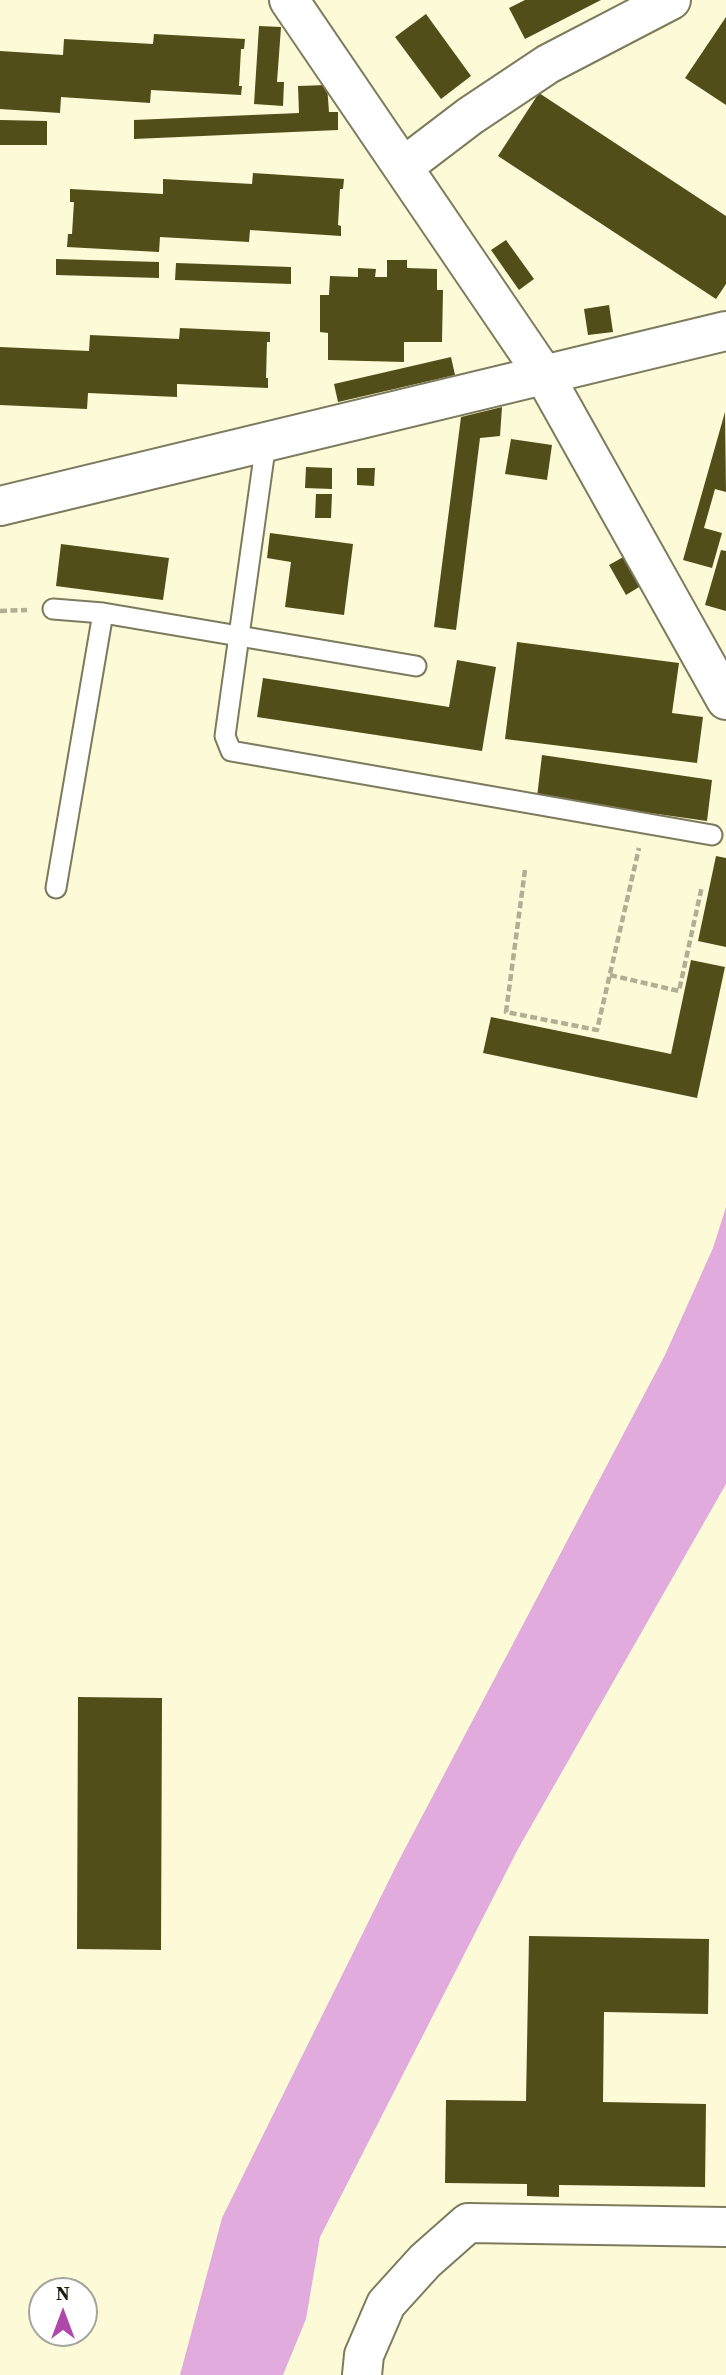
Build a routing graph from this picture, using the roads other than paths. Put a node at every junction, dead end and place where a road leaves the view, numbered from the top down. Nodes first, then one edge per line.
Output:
1 (289, 0) edge
2 (671, 0) edge
3 (403, 167) junction
4 (726, 331) edge
5 (544, 375) junction
6 (266, 442) junction
7 (0, 506) edge
8 (52, 609) dead end
9 (103, 612) junction
10 (239, 636) junction
11 (416, 666) dead end
12 (726, 700) edge
13 (712, 835) dead end
14 (56, 888) dead end
15 (726, 2227) edge
16 (362, 2375) edge

1 - 3 street
2 - 3 street
3 - 5 street
4 - 5 street
5 - 6 street
5 - 12 street
6 - 7 street
6 - 10 lane
8 - 9 lane
9 - 10 lane
9 - 14 lane
10 - 11 lane
10 - 13 lane
15 - 16 street

